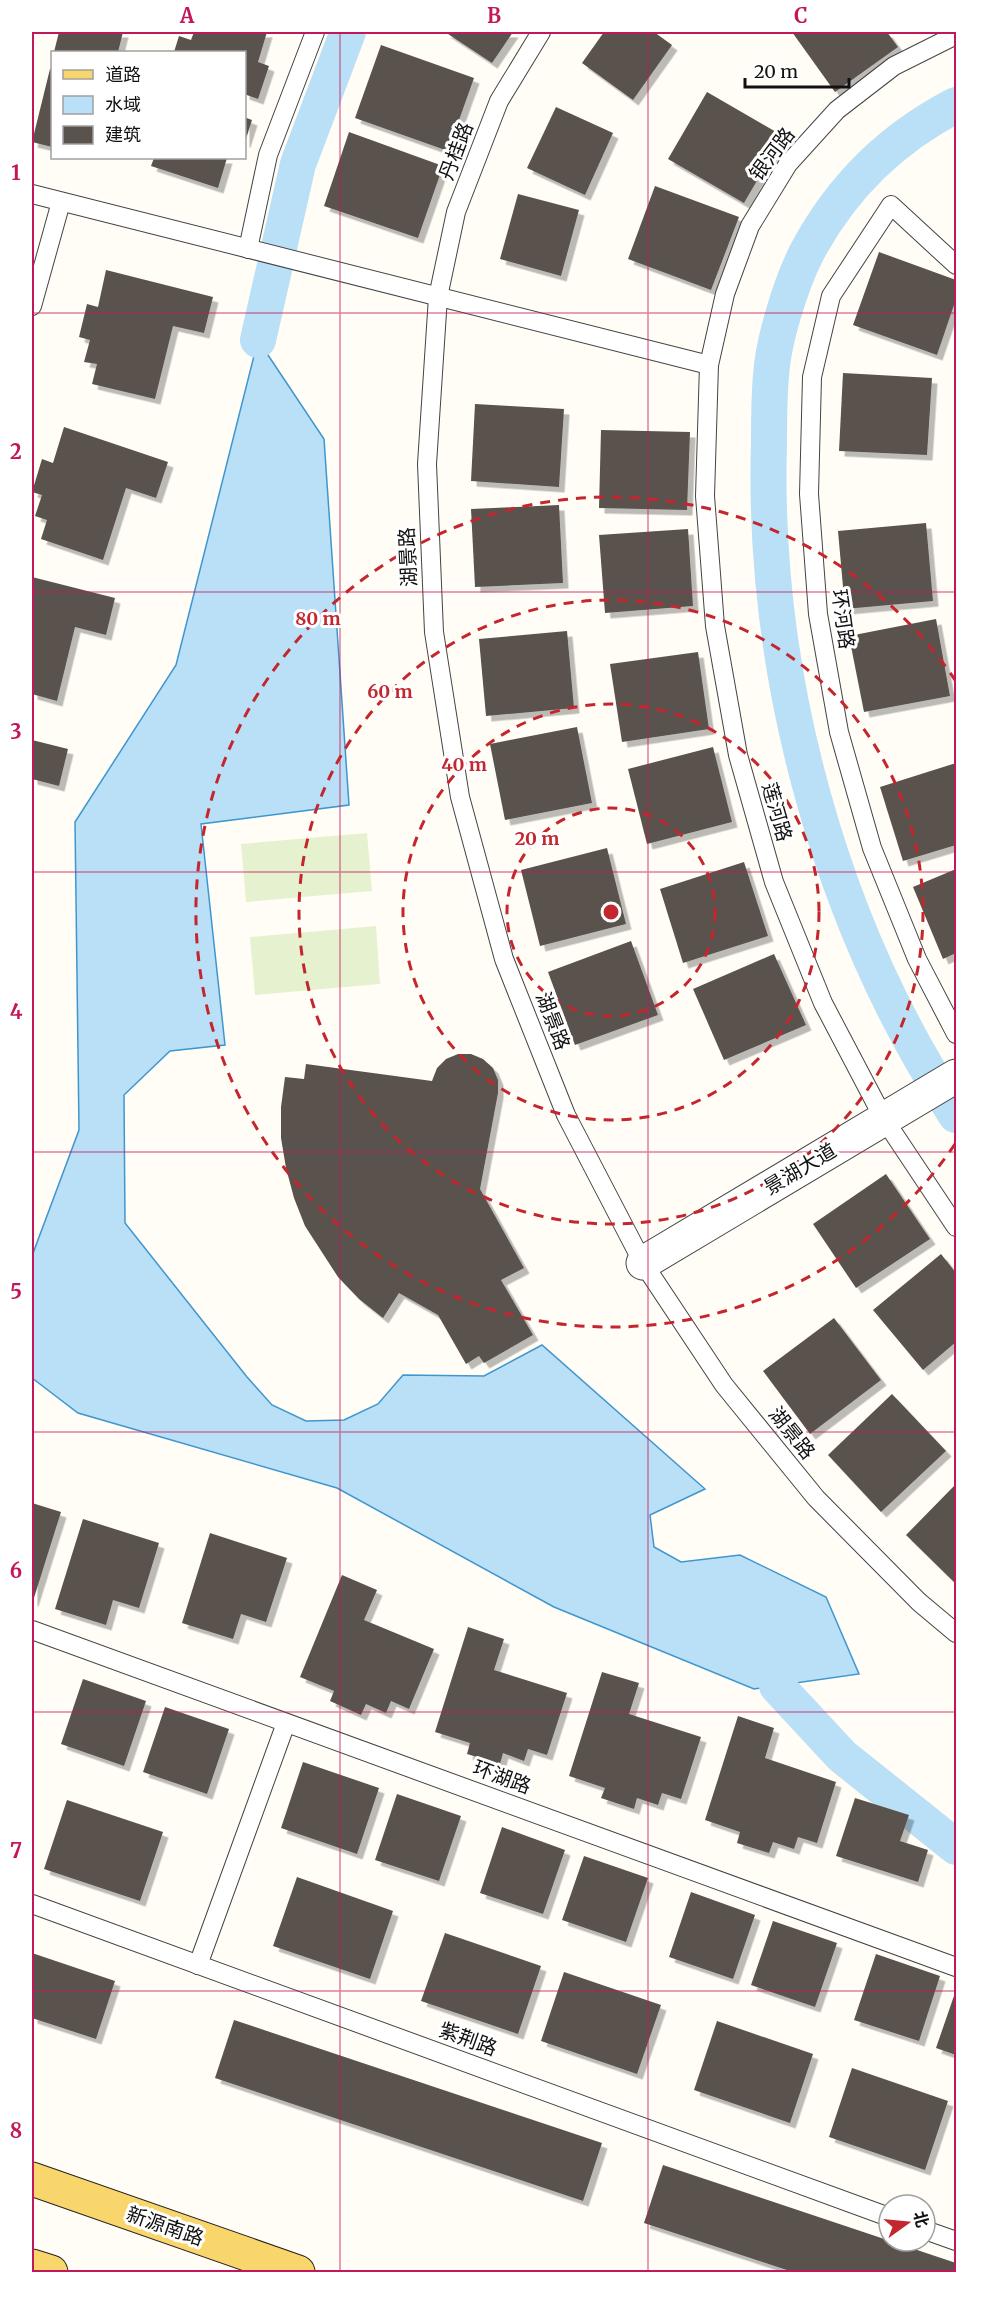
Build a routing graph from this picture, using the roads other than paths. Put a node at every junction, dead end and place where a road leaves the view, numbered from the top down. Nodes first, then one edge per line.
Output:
1 (315, 32) edge
2 (541, 32) edge
3 (957, 35) edge
4 (32, 194) edge
5 (61, 202) junction
6 (248, 249) junction
7 (957, 265) edge
8 (438, 297) junction
9 (32, 306) edge
10 (709, 365) junction
11 (957, 1034) edge
12 (957, 1076) edge
13 (884, 1119) junction
14 (957, 1227) edge
15 (643, 1263) junction
16 (32, 1630) edge
17 (957, 1633) edge
18 (286, 1723) junction
19 (32, 1904) edge
20 (198, 1965) junction
21 (957, 1967) edge
22 (32, 2179) edge
23 (877, 2213) edge
24 (937, 2234) edge
25 (957, 2241) edge
26 (32, 2266) edge
27 (51, 2272) edge
28 (298, 2272) edge

1 - 6 lane
2 - 8 lane, 丹桂路
3 - 10 lane, 银河路
4 - 5 lane
5 - 6 lane
5 - 9 lane
6 - 8 lane
7 - 11 lane, 环河路
8 - 10 lane
8 - 15 lane, 湖景路
10 - 13 lane, 莲河路
12 - 13 street, 景湖大道
13 - 14 lane, 莲河路
13 - 15 street, 景湖大道
15 - 17 lane, 湖景路
16 - 18 lane, 环湖路
18 - 20 lane
18 - 21 lane, 环湖路
19 - 20 lane, 紫荆路
20 - 23 lane, 紫荆路
22 - 28 main road, 新源南路
24 - 25 lane
26 - 27 main road

